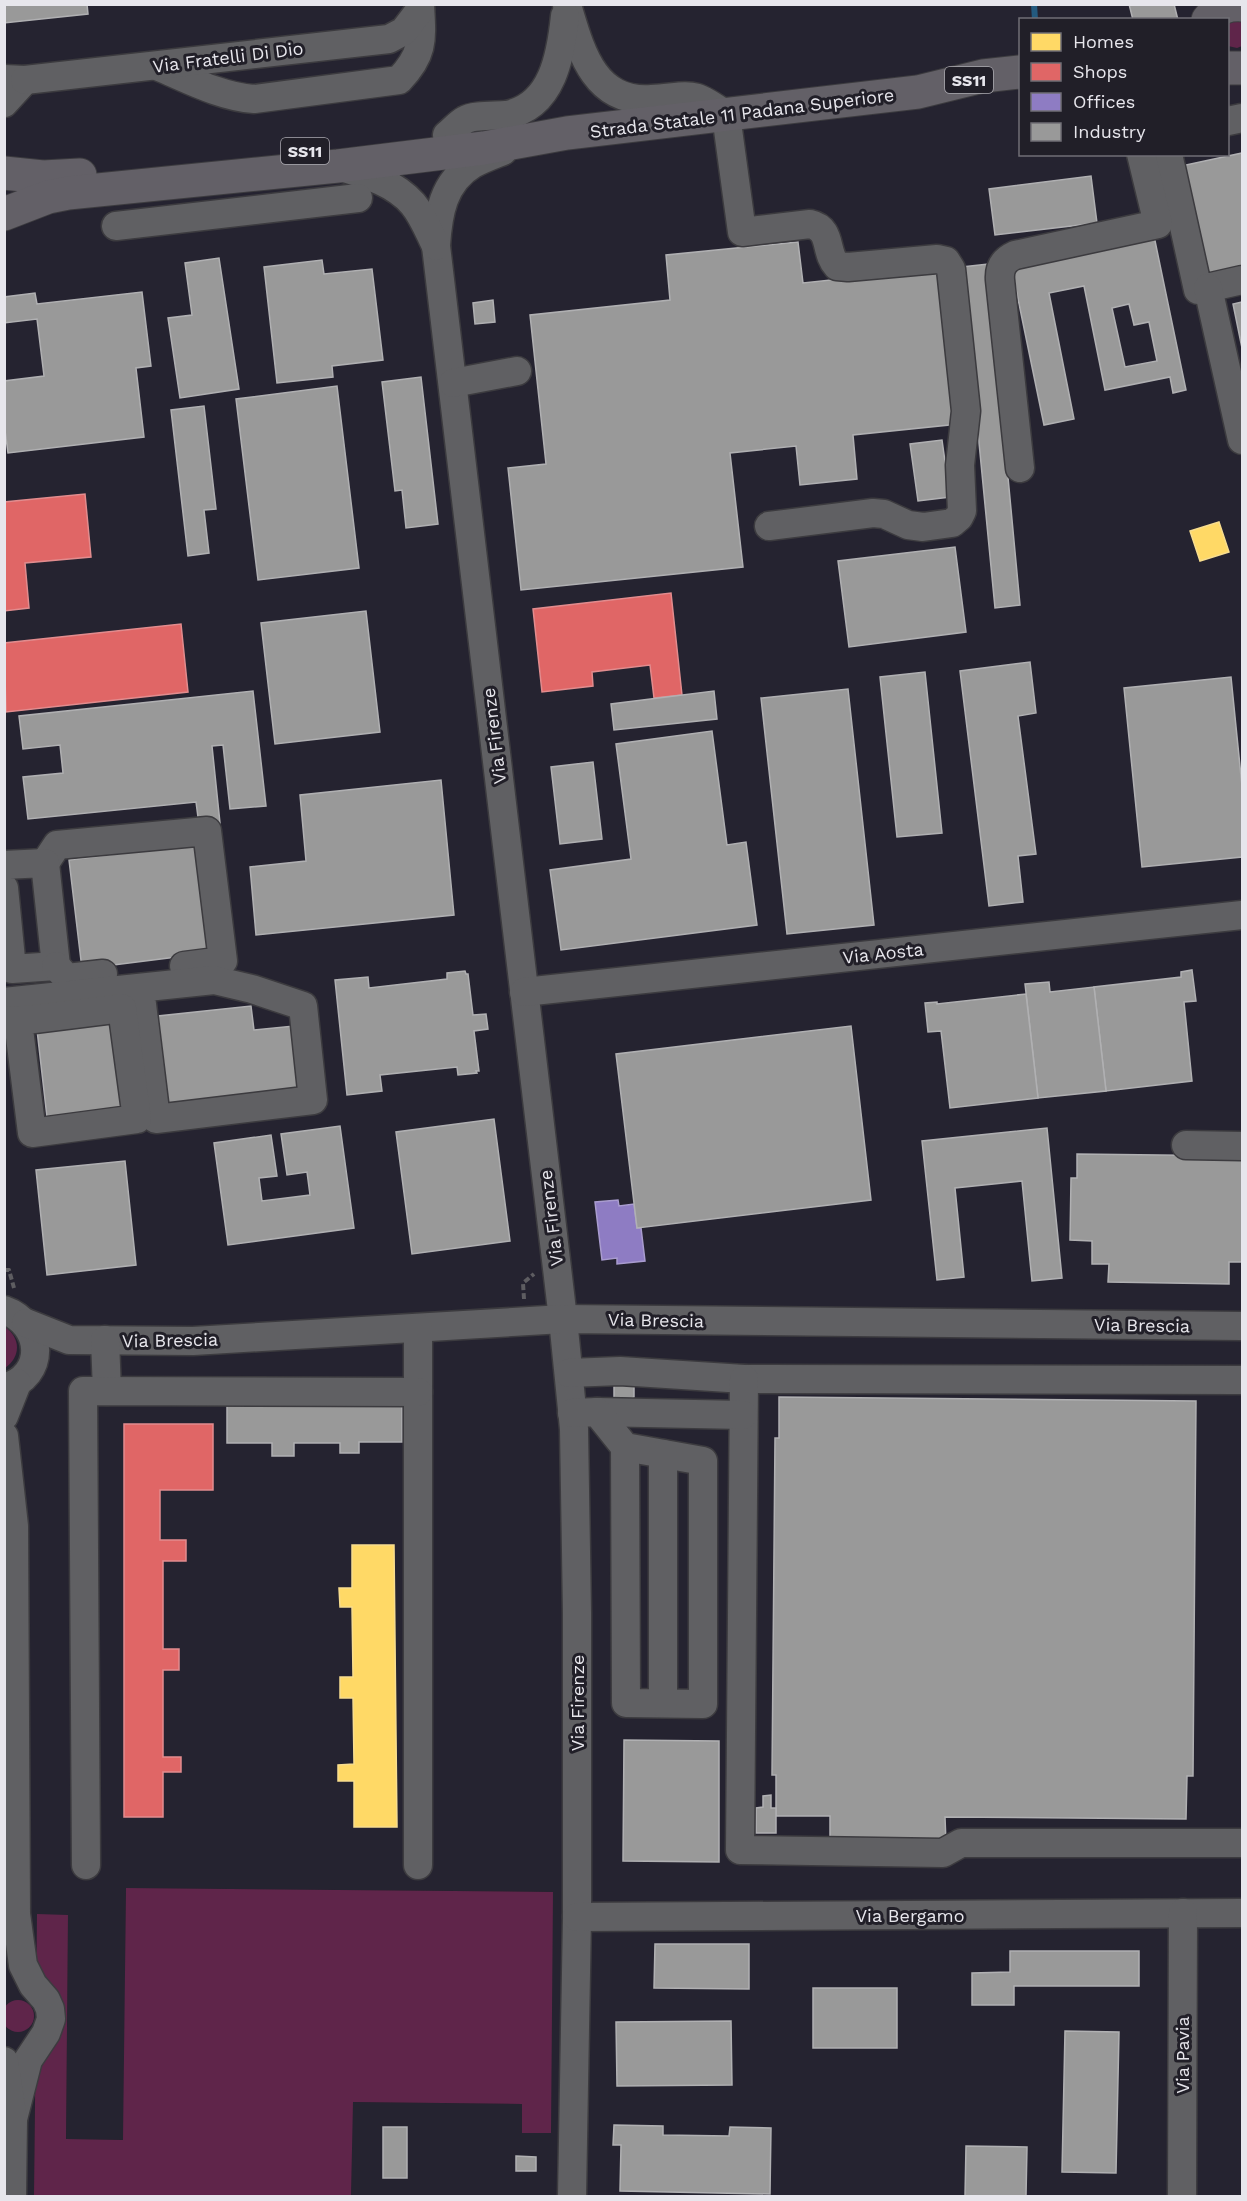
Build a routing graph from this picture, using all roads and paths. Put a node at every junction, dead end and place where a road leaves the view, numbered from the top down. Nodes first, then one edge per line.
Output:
1 (567, 5) edge
2 (1242, 5) edge
3 (420, 8) edge
4 (1209, 18) edge
5 (244, 55) junction
6 (155, 66) junction
7 (1019, 72) edge
8 (15, 80) edge
9 (1019, 89) edge
10 (918, 92) junction
11 (243, 99) junction
12 (4, 103) edge
13 (726, 115) junction
14 (567, 133) junction
15 (447, 135) junction
16 (520, 143) junction
17 (1141, 156) edge
18 (1168, 156) edge
19 (338, 166) junction
20 (4, 173) edge
21 (261, 173) junction
22 (358, 198) dead end
23 (266, 209) junction
24 (4, 214) edge
25 (116, 226) dead end
26 (436, 246) junction
27 (1242, 280) edge
28 (1208, 288) junction
29 (517, 371) dead end
30 (453, 383) junction
31 (1242, 440) edge
32 (1020, 468) dead end
33 (769, 526) dead end
34 (45, 862) junction
35 (4, 865) edge
36 (4, 888) edge
37 (1242, 915) edge
38 (6, 934) edge
39 (56, 966) junction
40 (140, 988) junction
41 (524, 992) junction
42 (9, 1014) edge
43 (1186, 1145) dead end
44 (1242, 1146) edge
45 (4, 1270) edge
46 (537, 1272) dead end
47 (514, 1300) dead end
48 (13, 1307) edge
49 (563, 1319) junction
50 (1242, 1326) edge
51 (418, 1328) junction
52 (69, 1340) junction
53 (105, 1340) junction
54 (569, 1373) junction
55 (18, 1378) edge
56 (744, 1378) junction
57 (1242, 1380) edge
58 (107, 1391) junction
59 (418, 1392) junction
60 (585, 1412) junction
61 (743, 1415) junction
62 (4, 1416) edge
63 (4, 1436) edge
64 (625, 1447) junction
65 (663, 1454) junction
66 (663, 1703) junction
67 (1242, 1843) edge
68 (86, 1865) dead end
69 (418, 1865) dead end
70 (1183, 1913) junction
71 (1242, 1913) edge
72 (16, 1914) junction
73 (577, 1917) junction
74 (4, 1965) edge
75 (4, 1986) edge
76 (36, 1989) junction
77 (40, 2041) junction
78 (4, 2047) edge
79 (4, 2061) edge
80 (13, 2120) junction
81 (12, 2196) edge
82 (572, 2196) edge
83 (1182, 2196) edge

1 - 13 street
1 - 15 street
2 - 4 main road
3 - 5 street, Via Fratelli Di Dio
3 - 11 street, Via Fratelli Di Dio
5 - 6 street, Via Fratelli Di Dio
5 - 11 street, Via Fratelli Di Dio
6 - 8 street, Via Fratelli Di Dio
6 - 11 street, Via Fratelli Di Dio
7 - 10 main road, Strada Statale 11 Padana Superiore / SS11
8 - 12 street, Via Fratelli Di Dio
9 - 10 main road, Strada Statale 11 Padana Superiore / SS11
10 - 13 main road, Strada Statale 11 Padana Superiore / SS11
13 - 14 main road, Strada Statale 11 Padana Superiore / SS11
13 - 33 street
14 - 15 main road, Strada Statale 11 Padana Superiore / SS11
14 - 16 main road, Strada Statale 11 Padana Superiore / SS11
15 - 20 main road, Strada Statale 11 Padana Superiore / SS11
16 - 19 main road, Strada Statale 11 Padana Superiore / SS11
16 - 26 street, Via Firenze
17 - 32 street
18 - 28 street
19 - 21 main road, Strada Statale 11 Padana Superiore / SS11
19 - 26 street, Via Firenze
21 - 23 street
21 - 24 main road, Strada Statale 11 Padana Superiore / SS11
22 - 23 street
23 - 25 street
26 - 30 street, Via Firenze
27 - 28 street
28 - 31 street
29 - 30 street
30 - 41 street, Via Firenze
34 - 35 street
34 - 39 street
34 - 39 street
36 - 38 street
37 - 41 street, Via Aosta
38 - 39 street
40 - 40 street
40 - 42 street
41 - 49 street, Via Firenze
42 - 42 street
43 - 44 street
45 - 48 path
46 - 47 path
48 - 52 street, Via Brescia
48 - 55 street
49 - 50 street, Via Brescia
49 - 51 street, Via Brescia
49 - 54 street, Via Firenze
51 - 53 street, Via Brescia
51 - 59 street
52 - 53 street, Via Brescia
52 - 55 street
53 - 58 street
54 - 56 street
54 - 60 street, Via Firenze
55 - 62 street
56 - 57 street
56 - 61 street
58 - 59 street
58 - 68 street
59 - 69 street
60 - 61 street
60 - 64 street
60 - 73 street, Via Firenze
61 - 67 street
63 - 72 street
64 - 65 street
64 - 66 street
65 - 66 street
65 - 66 street
70 - 71 street, Via Bergamo
70 - 73 street, Via Bergamo
70 - 83 street, Via Pavia
72 - 74 street
72 - 76 street
73 - 82 street, Via Firenze
75 - 76 street
76 - 77 street
77 - 78 street
77 - 80 street
79 - 80 street
80 - 81 street

